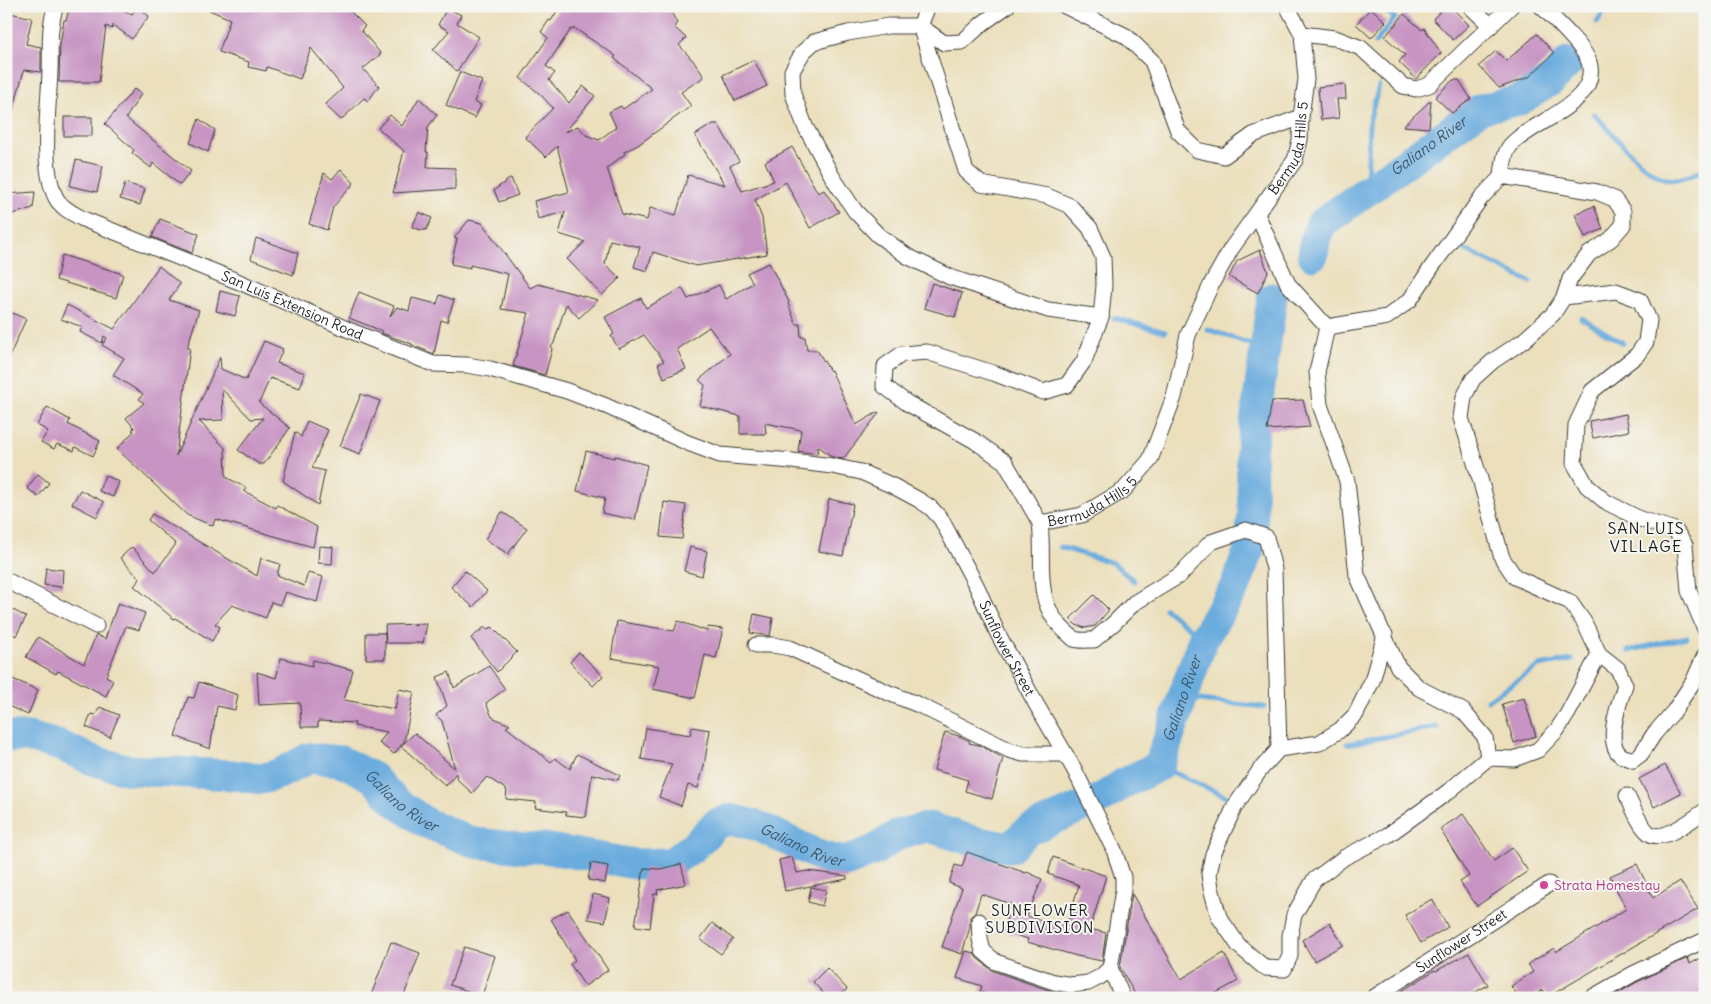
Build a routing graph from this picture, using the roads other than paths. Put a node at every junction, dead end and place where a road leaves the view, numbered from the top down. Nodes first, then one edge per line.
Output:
1 (56, 6) edge
2 (928, 6) edge
3 (1006, 6) edge
4 (1065, 6) edge
5 (1287, 6) edge
6 (1470, 6) edge
7 (1511, 6) edge
8 (1541, 6) edge
9 (920, 26) junction
10 (1491, 26) junction
11 (1302, 34) junction
12 (1301, 117) junction
13 (1502, 176) junction
14 (1257, 214) junction
15 (1564, 297) junction
16 (1101, 317) junction
17 (1327, 327) junction
18 (720, 455) joint
19 (1040, 524) junction
20 (6, 580) edge
21 (96, 626) dead end
22 (1705, 630) edge
23 (1385, 635) junction
24 (756, 644) dead end
25 (1599, 654) junction
26 (1705, 655) edge
27 (1279, 749) junction
28 (1065, 754) junction
29 (1488, 758) junction
30 (1627, 796) dead end
31 (1705, 811) edge
32 (1549, 884) dead end
33 (979, 921) dead end
34 (1705, 940) edge
35 (1110, 968) junction
36 (1610, 992) edge
37 (1123, 998) edge
38 (1373, 998) edge
39 (1591, 998) edge

1 - 18 street, San Luis Extension Road
2 - 9 street
3 - 9 street
4 - 12 street
5 - 11 street, Bermuda Hills 5
6 - 10 street
7 - 10 street
8 - 13 street
9 - 16 street
9 - 16 street
10 - 11 street
11 - 12 street, Bermuda Hills 5
12 - 14 street, Bermuda Hills 5
13 - 15 street
13 - 17 street
14 - 17 street
14 - 19 street, Bermuda Hills 5
15 - 22 street
15 - 25 street
16 - 19 street
17 - 23 street
18 - 28 street, Sunflower Street
19 - 27 street, Bermuda Hills 5
20 - 21 street
23 - 27 street
23 - 29 street
24 - 28 street
25 - 26 street
25 - 29 street
27 - 29 street
28 - 35 street, Sunflower Street
30 - 31 street
32 - 38 street, Sunflower Street
33 - 35 street
34 - 36 street
35 - 37 street
36 - 39 street

